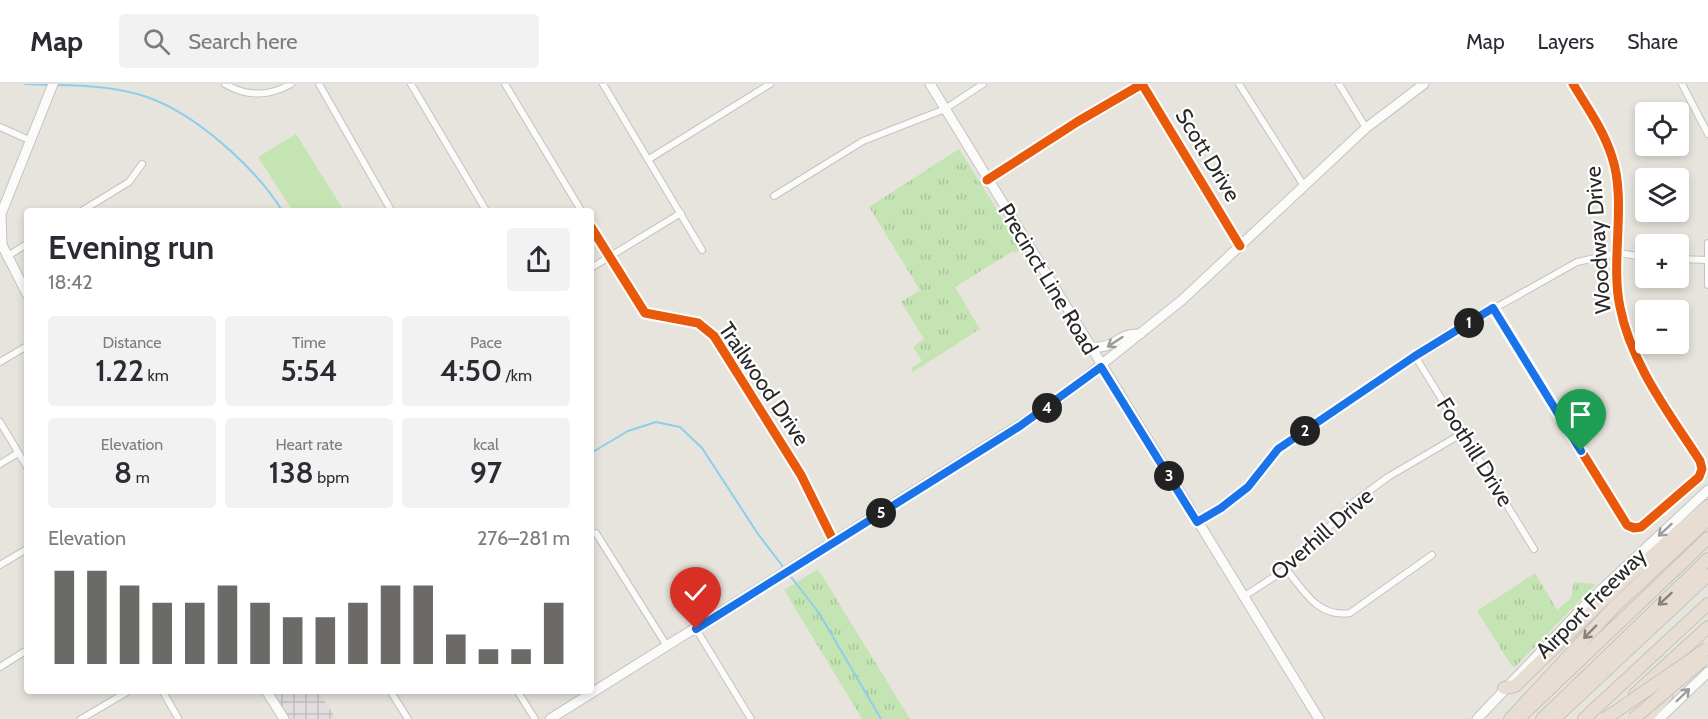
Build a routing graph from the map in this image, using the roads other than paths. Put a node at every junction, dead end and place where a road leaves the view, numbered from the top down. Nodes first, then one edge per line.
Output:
1 (225, 84) edge
2 (291, 84) edge
3 (319, 84) edge
4 (411, 84) edge
5 (505, 84) edge
6 (770, 84) edge
7 (930, 84) edge
8 (983, 84) edge
9 (1142, 84) edge
10 (1239, 84) edge
11 (1339, 84) edge
12 (1424, 84) edge
13 (1573, 84) edge
14 (1682, 84) edge
15 (606, 85) edge
16 (51, 88) edge
17 (945, 109) junction
18 (0, 127) edge
19 (1366, 128) junction
20 (1708, 134) edge
21 (30, 140) junction
22 (649, 159) junction
23 (142, 164) dead end
24 (987, 180) junction
25 (1304, 186) junction
26 (774, 196) dead end
27 (87, 208) edge
28 (390, 208) edge
29 (485, 208) edge
30 (580, 208) edge
31 (681, 213) junction
32 (594, 232) edge
33 (1708, 243) edge
34 (24, 246) edge
35 (1240, 246) junction
36 (702, 250) dead end
37 (1617, 253) junction
38 (1635, 255) edge
39 (609, 257) junction
40 (3, 259) edge
41 (1689, 259) edge
42 (1707, 260) edge
43 (594, 266) edge
44 (1708, 285) edge
45 (24, 290) edge
46 (1493, 308) junction
47 (1140, 334) junction
48 (1089, 347) junction
49 (24, 348) edge
50 (1415, 356) junction
51 (0, 362) edge
52 (1101, 367) junction
53 (0, 422) edge
54 (1463, 433) junction
55 (18, 453) junction
56 (24, 462) edge
57 (0, 464) edge
58 (1708, 490) edge
59 (1708, 506) edge
60 (1708, 519) edge
61 (1197, 522) junction
62 (596, 533) dead end
63 (1708, 538) edge
64 (834, 542) junction
65 (1534, 549) dead end
66 (24, 551) edge
67 (1432, 555) dead end
68 (1708, 560) edge
69 (0, 565) edge
70 (1286, 569) junction
71 (1708, 575) edge
72 (1242, 597) junction
73 (1708, 604) edge
74 (1708, 627) edge
75 (696, 629) junction
76 (667, 646) junction
77 (1708, 646) edge
78 (24, 652) edge
79 (1708, 656) edge
80 (0, 667) edge
81 (1708, 672) edge
82 (1504, 688) junction
83 (594, 692) edge
84 (124, 694) edge
85 (164, 694) edge
86 (268, 694) edge
87 (392, 694) edge
88 (519, 694) edge
89 (590, 694) edge
90 (178, 718) edge
91 (1585, 718) edge
92 (81, 719) edge
93 (284, 719) edge
94 (408, 719) edge
95 (535, 719) edge
96 (550, 719) edge
97 (751, 719) edge
98 (1319, 719) edge
99 (1477, 719) edge
100 (1510, 719) edge
101 (1518, 719) edge
102 (1542, 719) edge
103 (1554, 719) edge
104 (1606, 719) edge
105 (1633, 719) edge
106 (1646, 719) edge
107 (1659, 719) edge

1 - 2 street
3 - 28 street
4 - 29 street
5 - 30 street
6 - 22 street
7 - 17 main road, Precinct Line Road
8 - 17 street
9 - 24 street
9 - 35 street, Scott Drive
10 - 25 street
11 - 19 street
12 - 19 main road
13 - 37 street, Woodway Drive
14 - 20 street
15 - 22 street
16 - 21 main road
17 - 24 main road, Precinct Line Road
17 - 26 street
18 - 21 street
19 - 25 main road
21 - 40 main road
22 - 31 street
23 - 27 street
24 - 48 main road, Precinct Line Road
25 - 35 main road
31 - 36 street
31 - 39 street
32 - 39 street, Trailwood Drive
33 - 42 street
34 - 40 street
35 - 47 main road
37 - 38 street
37 - 46 street
37 - 46 street, Woodway Drive
39 - 43 street
39 - 64 street, Trailwood Drive
40 - 45 main road
41 - 42 street
42 - 44 street
46 - 50 street
47 -> 48 main road
47 - 52 main road
48 - 52 main road, Precinct Line Road
49 - 51 street
50 - 54 street, Foothill Drive
50 - 61 street
52 - 61 main road, Precinct Line Road
52 - 64 main road
53 - 55 street
54 - 65 street, Foothill Drive
54 - 70 street, Overhill Drive
55 - 56 street
55 - 57 street
58 -> 82 main road, Airport Freeway
59 - 82 highway
60 -> 100 highway
61 - 72 main road, Precinct Line Road
62 - 76 street
63 - 101 highway, Airport Freeway
64 - 75 main road
66 - 69 street
67 - 70 street
68 -> 102 highway
70 - 72 street, Overhill Drive
71 - 103 highway
72 - 98 main road, Precinct Line Road
73 - 91 highway
74 - 104 highway
75 - 76 main road
75 - 97 street
76 - 83 main road
77 - 104 highway, bridge
77 - 106 highway
78 - 80 street
79 - 105 highway, bridge
107 -> 81 main road
82 - 99 main road, Airport Freeway
84 - 92 street
85 - 90 street
86 - 93 main road
87 - 94 street
88 - 95 street
89 - 96 main road

